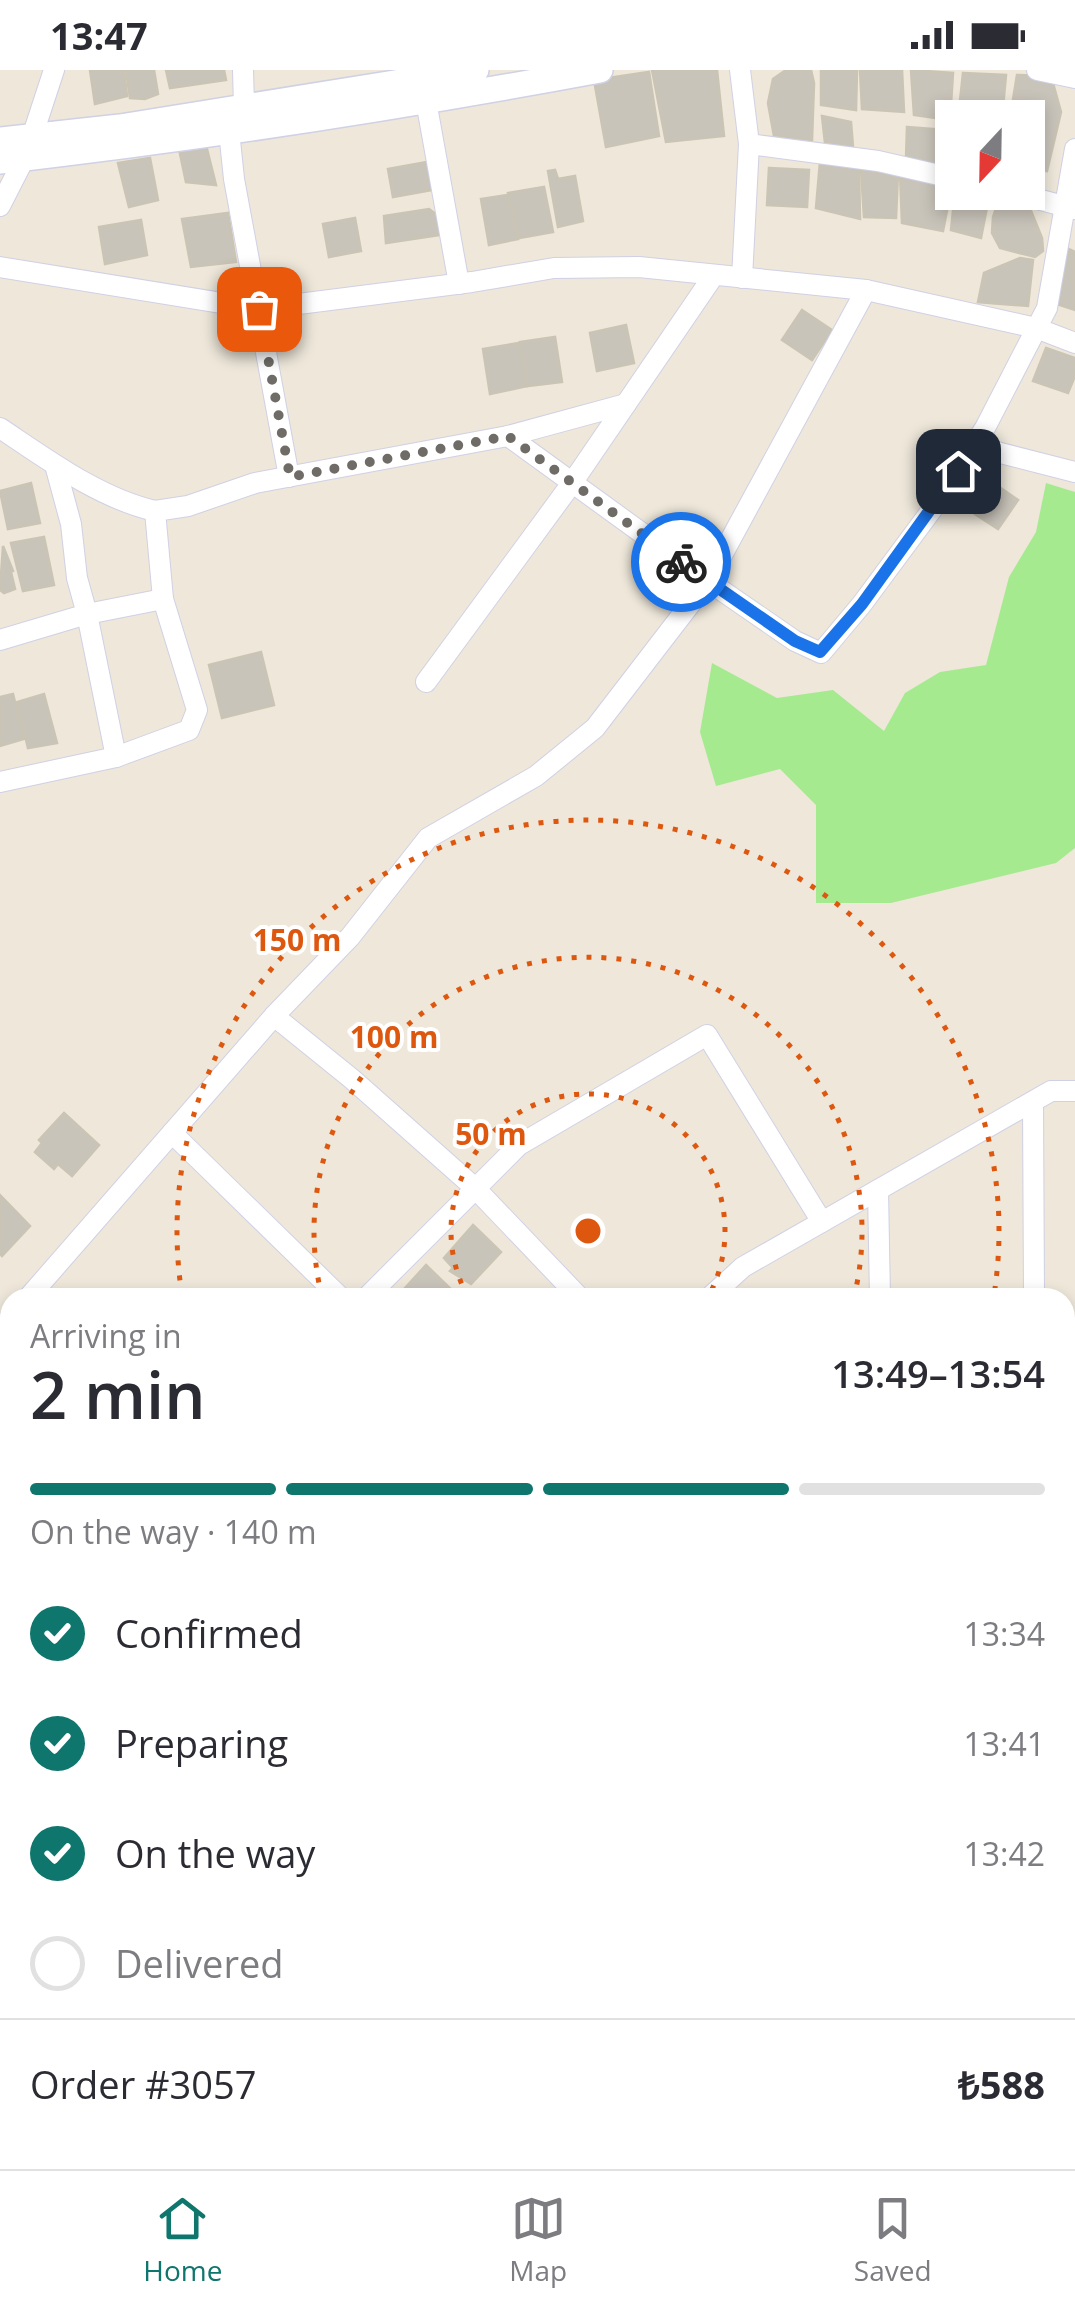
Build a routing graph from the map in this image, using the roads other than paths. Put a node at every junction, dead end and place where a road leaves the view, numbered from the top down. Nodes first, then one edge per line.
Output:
1 (54, 70) edge
2 (243, 70) edge
3 (476, 70) edge
4 (600, 70) edge
5 (740, 70) edge
6 (1038, 70) edge
7 (436, 73) edge
8 (1075, 78) edge
9 (426, 101) junction
10 (244, 107) junction
11 (229, 131) junction
12 (0, 140) edge
13 (749, 144) junction
14 (1075, 149) edge
15 (19, 152) edge
16 (935, 174) edge
17 (1045, 201) edge
18 (0, 206) edge
19 (1070, 208) edge
20 (0, 268) edge
21 (714, 275) junction
22 (742, 278) junction
23 (459, 284) junction
24 (866, 290) junction
25 (259, 309) junction
26 (1036, 328) junction
27 (1075, 343) edge
28 (626, 404) junction
29 (0, 428) edge
30 (508, 436) junction
31 (973, 446) junction
32 (55, 465) junction
33 (1075, 472) edge
34 (290, 477) junction
35 (572, 483) junction
36 (155, 511) junction
37 (708, 582) junction
38 (163, 599) junction
39 (86, 614) junction
40 (0, 640) edge
41 (426, 682) dead end
42 (116, 758) junction
43 (0, 782) edge
44 (274, 1016) junction
45 (1075, 1091) edge
46 (1033, 1102) junction
47 (172, 1133) junction
48 (475, 1188) junction
49 (878, 1190) junction
50 (822, 1222) junction
51 (734, 1287) edge
52 (37, 1288) edge
53 (330, 1288) edge
54 (376, 1288) edge
55 (570, 1288) edge
56 (880, 1288) edge
57 (1034, 1288) edge

1 - 15 street
2 - 10 street
3 - 7 street
4 - 9 street
5 - 13 street
6 - 8 street
7 - 10 street
9 - 11 street
9 - 23 street
10 - 15 street
11 - 15 street
11 - 25 street
12 - 15 street
13 - 16 street
13 - 22 street
14 - 19 street
15 - 18 street
17 - 19 street
19 - 26 street
20 - 25 street
21 - 22 street
21 - 23 street
21 - 28 street
22 - 24 street
23 - 25 street
24 - 26 street
24 - 37 street
25 - 34 street
26 - 27 street
26 - 31 street
28 - 30 street
28 - 35 street
29 - 32 street
30 - 34 street
30 - 35 street
31 - 33 street
31 - 37 street
32 - 36 street
32 - 39 street
34 - 36 street
35 - 37 street
35 - 41 street
36 - 38 street
37 - 44 street
38 - 39 street
38 - 42 street
39 - 40 street
39 - 42 street
42 - 43 street
44 - 47 street
44 - 48 street
45 - 46 street
46 - 49 street
46 - 57 street
47 - 52 street
47 - 53 street
48 - 50 street
48 - 54 street
48 - 55 street
49 - 50 street
49 - 56 street
50 - 51 street

